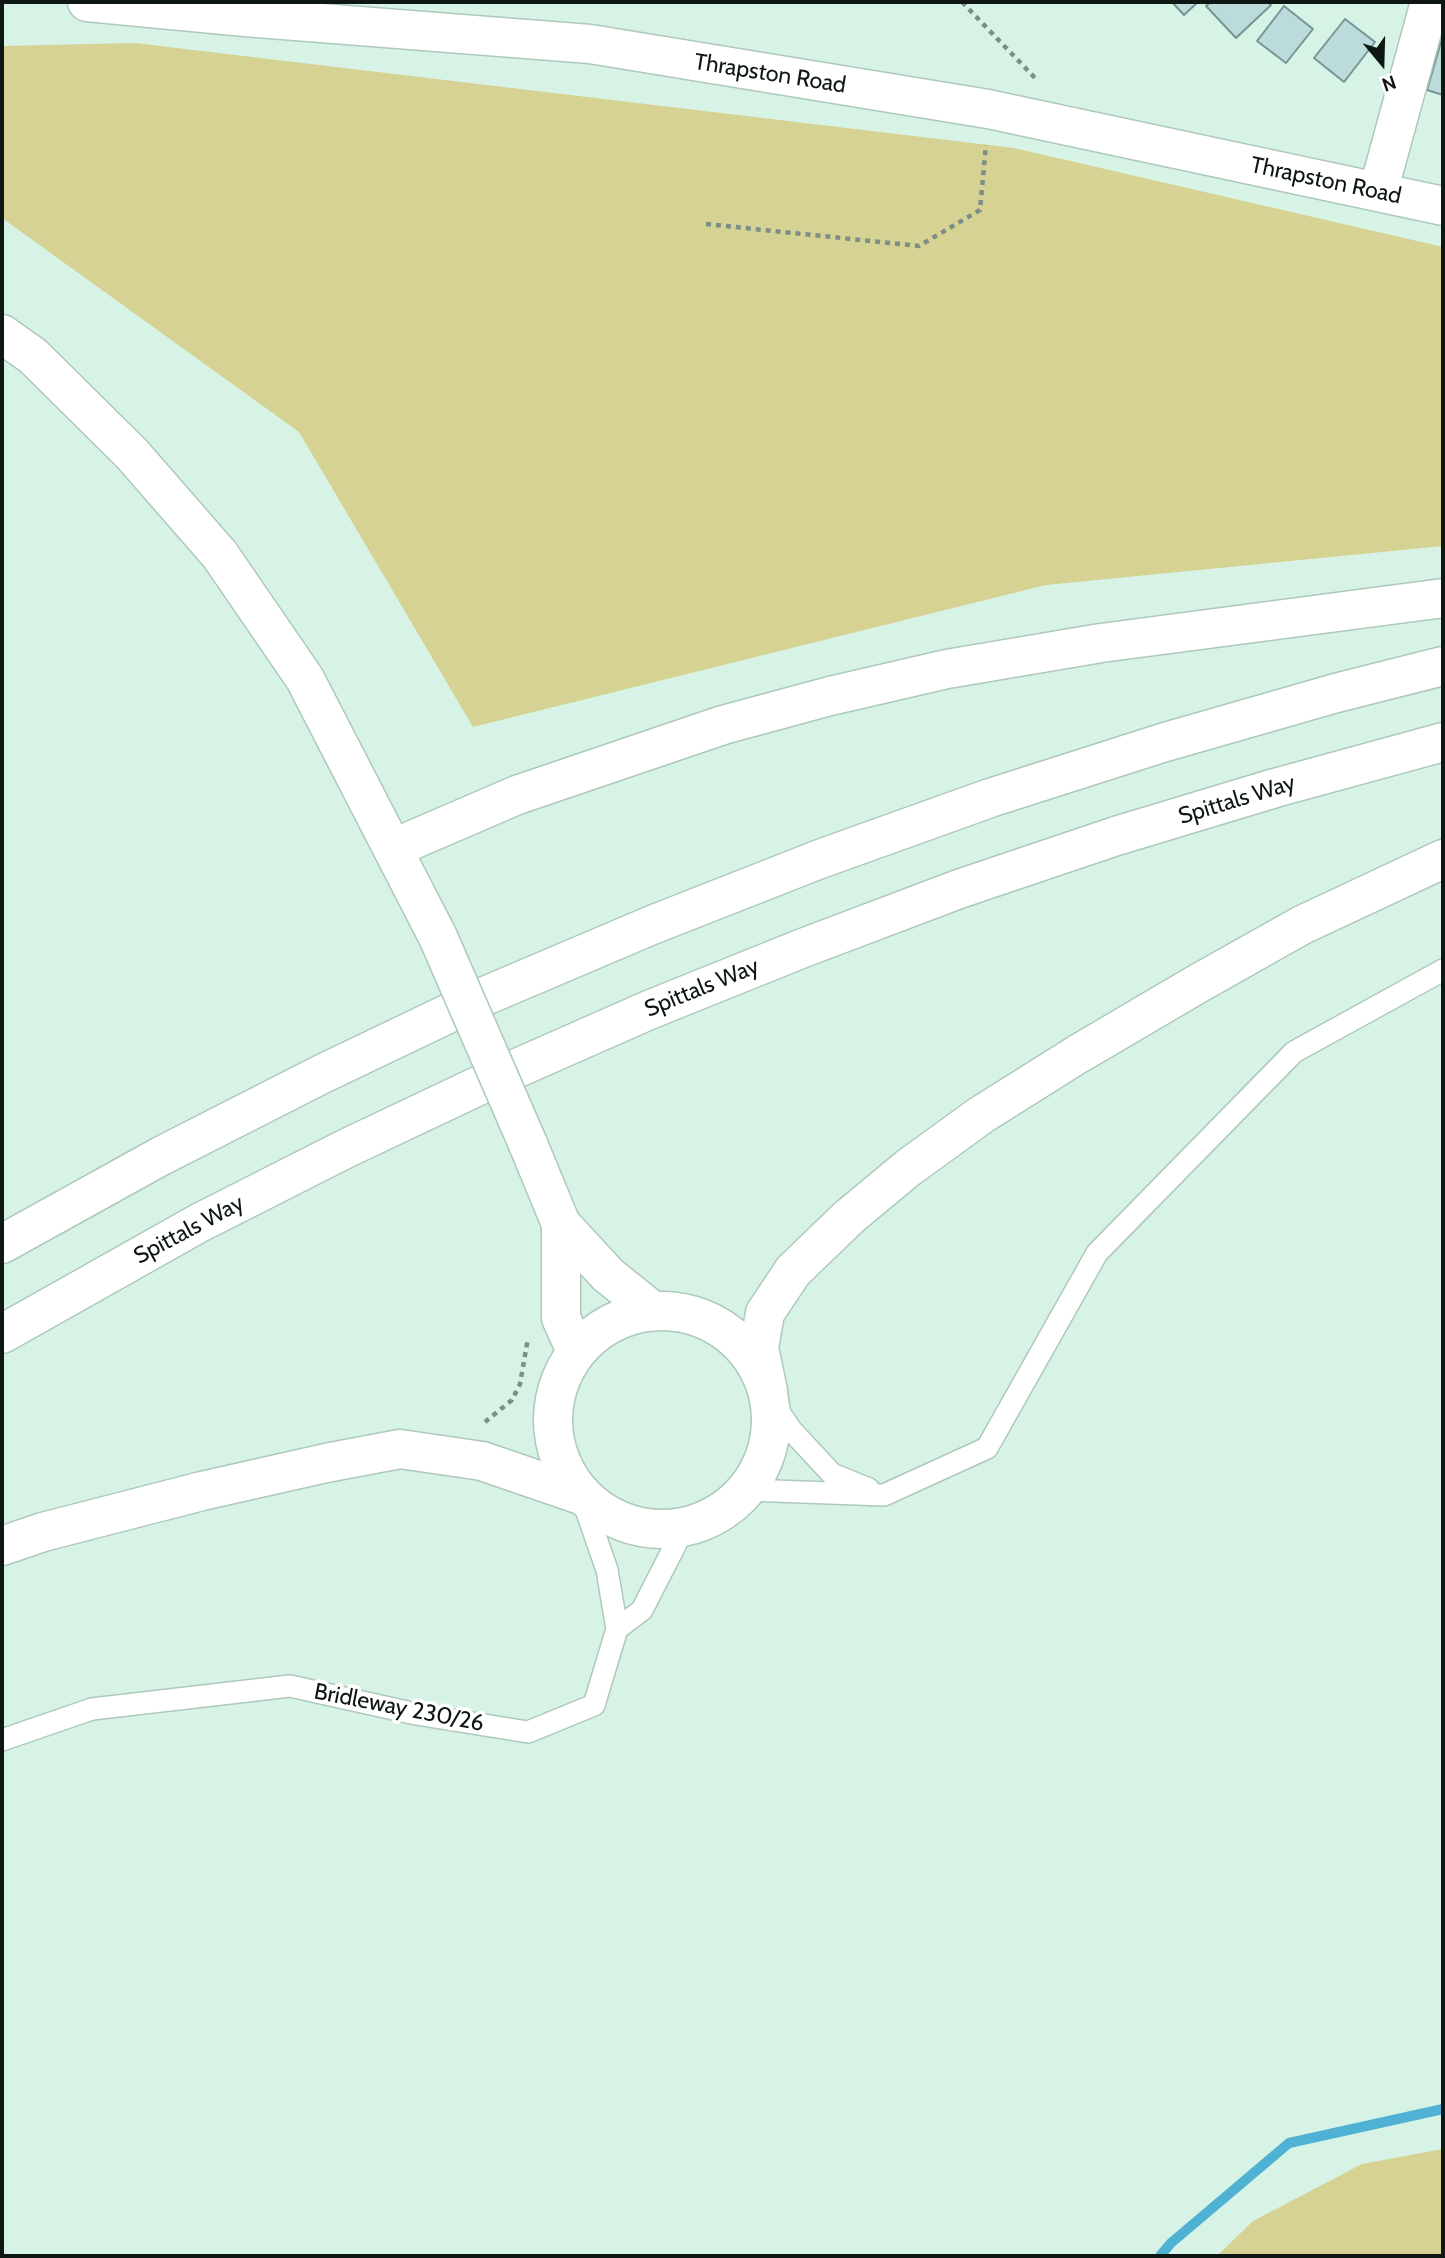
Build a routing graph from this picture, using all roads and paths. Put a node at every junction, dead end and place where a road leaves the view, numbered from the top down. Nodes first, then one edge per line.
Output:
1 (88, 2) edge
2 (962, 2) edge
3 (1430, 2) edge
4 (988, 109) junction
5 (1083, 129) junction
6 (1378, 192) junction
7 (1443, 206) edge
8 (706, 225) dead end
9 (2, 334) edge
10 (1443, 598) edge
11 (1443, 666) edge
12 (1443, 742) edge
13 (394, 848) junction
14 (1443, 859) edge
15 (1443, 970) edge
16 (561, 1224) junction
17 (2, 1244) edge
18 (653, 1311) junction
19 (2, 1334) edge
20 (529, 1336) dead end
21 (575, 1349) junction
22 (769, 1395) junction
23 (480, 1425) dead end
24 (747, 1490) junction
25 (884, 1494) junction
26 (581, 1495) junction
27 (684, 1528) junction
28 (2, 1546) edge
29 (617, 1629) junction
30 (2, 1741) edge

1 - 4 main road, Thrapston Road
2 - 5 path
3 - 6 main road
4 - 5 main road, Thrapston Road
4 - 8 path
5 - 6 main road, Thrapston Road
6 - 7 main road, Thrapston Road
9 - 13 main road
10 - 13 main road
11 - 17 main road
12 - 19 main road, Spittals Way
13 - 16 main road, bridge
14 - 22 main road
15 - 25 lane
16 - 18 main road
16 - 21 main road
18 - 21 main road
18 - 22 main road
20 - 23 path
21 - 26 main road
22 - 24 main road
22 - 25 lane
24 - 25 lane
24 - 27 main road
26 - 27 main road
26 - 28 main road
26 - 29 lane
27 - 29 lane
29 - 30 lane, Bridleway 230/26

